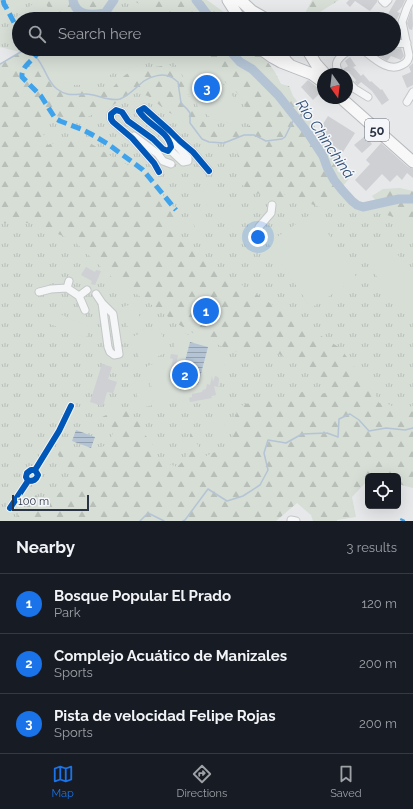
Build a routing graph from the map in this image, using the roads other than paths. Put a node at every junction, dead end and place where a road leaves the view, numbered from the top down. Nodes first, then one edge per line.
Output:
1 (228, 0) edge
2 (240, 0) edge
3 (382, 0) edge
4 (388, 0) edge
5 (411, 0) edge
6 (410, 9) edge
7 (236, 12) edge
8 (254, 12) edge
9 (401, 43) edge
10 (407, 43) junction
11 (271, 56) edge
12 (283, 56) edge
13 (311, 56) edge
14 (342, 56) edge
15 (371, 56) edge
16 (290, 65) junction
17 (320, 68) edge
18 (336, 68) edge
19 (317, 78) edge
20 (353, 87) edge
21 (413, 92) edge
22 (368, 97) dead end
23 (353, 99) edge
24 (407, 102) dead end
25 (348, 104) edge
26 (158, 128) junction
27 (125, 132) junction
28 (170, 150) junction
29 (413, 152) edge
30 (413, 162) edge
31 (171, 164) dead end
32 (209, 171) dead end
33 (159, 172) dead end
34 (272, 204) dead end
35 (259, 227) dead end
36 (87, 290) dead end
37 (39, 292) dead end
38 (96, 294) dead end
39 (79, 296) junction
40 (102, 303) junction
41 (85, 310) dead end
42 (291, 521) edge
43 (296, 521) edge

1 - 7 highway
2 - 8 highway
3 - 4 street
5 - 6 street
6 - 10 street
9 - 10 street
10 - 15 street
11 - 16 highway
12 - 16 highway
13 - 17 highway
14 - 18 street
16 - 19 highway
20 - 22 street
21 - 24 street
23 - 29 highway, 50
25 - 30 highway, 50
26 - 28 street
26 - 28 street
26 - 32 street
27 - 28 street
27 - 31 street
27 - 33 street
34 - 35 street
36 - 39 street
37 - 39 street
38 - 40 street
39 - 41 street
40 - 40 street
42 - 43 street

